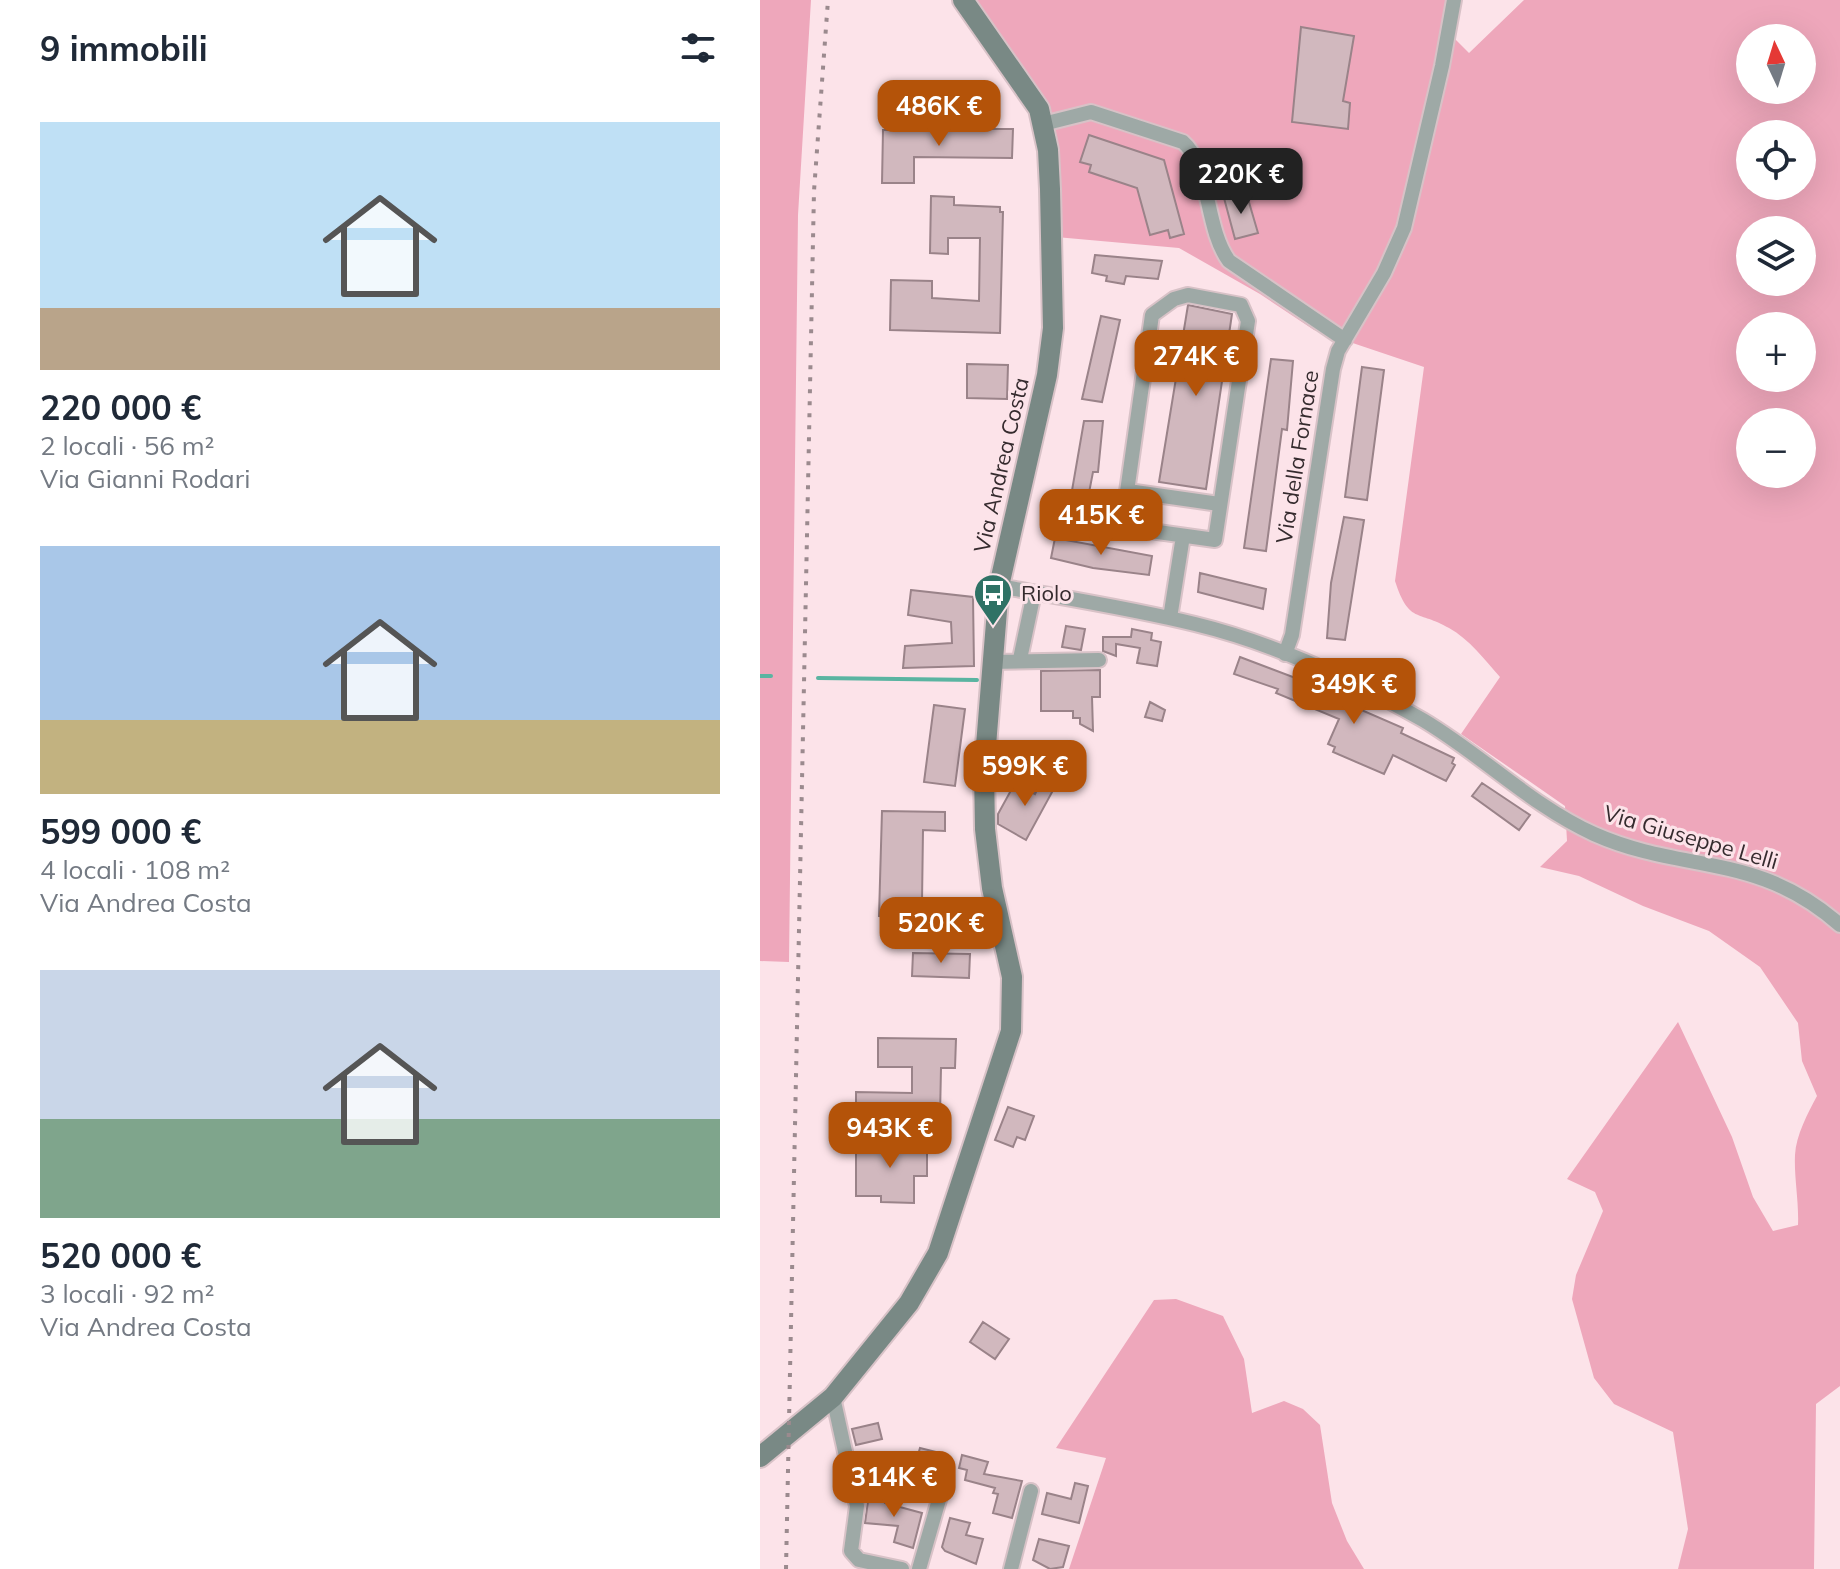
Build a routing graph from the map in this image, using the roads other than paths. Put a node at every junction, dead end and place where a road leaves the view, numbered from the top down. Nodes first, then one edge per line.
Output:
1 (963, 0) edge
2 (1454, 0) edge
3 (1043, 124) junction
4 (1345, 340) junction
5 (1128, 491) junction
6 (1219, 504) junction
7 (1183, 536) junction
8 (999, 586) junction
9 (1034, 593) junction
10 (1170, 618) junction
11 (1285, 654) junction
12 (1020, 659) junction
13 (1099, 660) dead end
14 (990, 662) junction
15 (1840, 925) edge
16 (833, 1397) junction
17 (760, 1457) edge
18 (945, 1479) dead end
19 (1031, 1491) dead end
20 (902, 1569) edge
21 (919, 1569) edge
22 (1011, 1569) edge

1 - 3 main road, Via Andrea Costa
2 - 4 street, Via della Fornace
3 - 4 street
3 - 8 main road, Via Andrea Costa
4 - 11 street, Via della Fornace
5 - 6 street
5 - 6 street
5 - 7 street
6 - 7 street
7 - 10 street
8 - 9 street, Via Giuseppe Lelli
8 - 14 main road, Via Andrea Costa
9 - 10 street, Via Giuseppe Lelli
9 - 12 street
10 - 11 street, Via Giuseppe Lelli
11 - 15 street, Via Giuseppe Lelli
12 - 13 street
12 - 14 street
14 - 16 main road, Via Andrea Costa
16 - 17 main road, Via Andrea Costa
16 - 20 street
18 - 21 street
19 - 22 street

